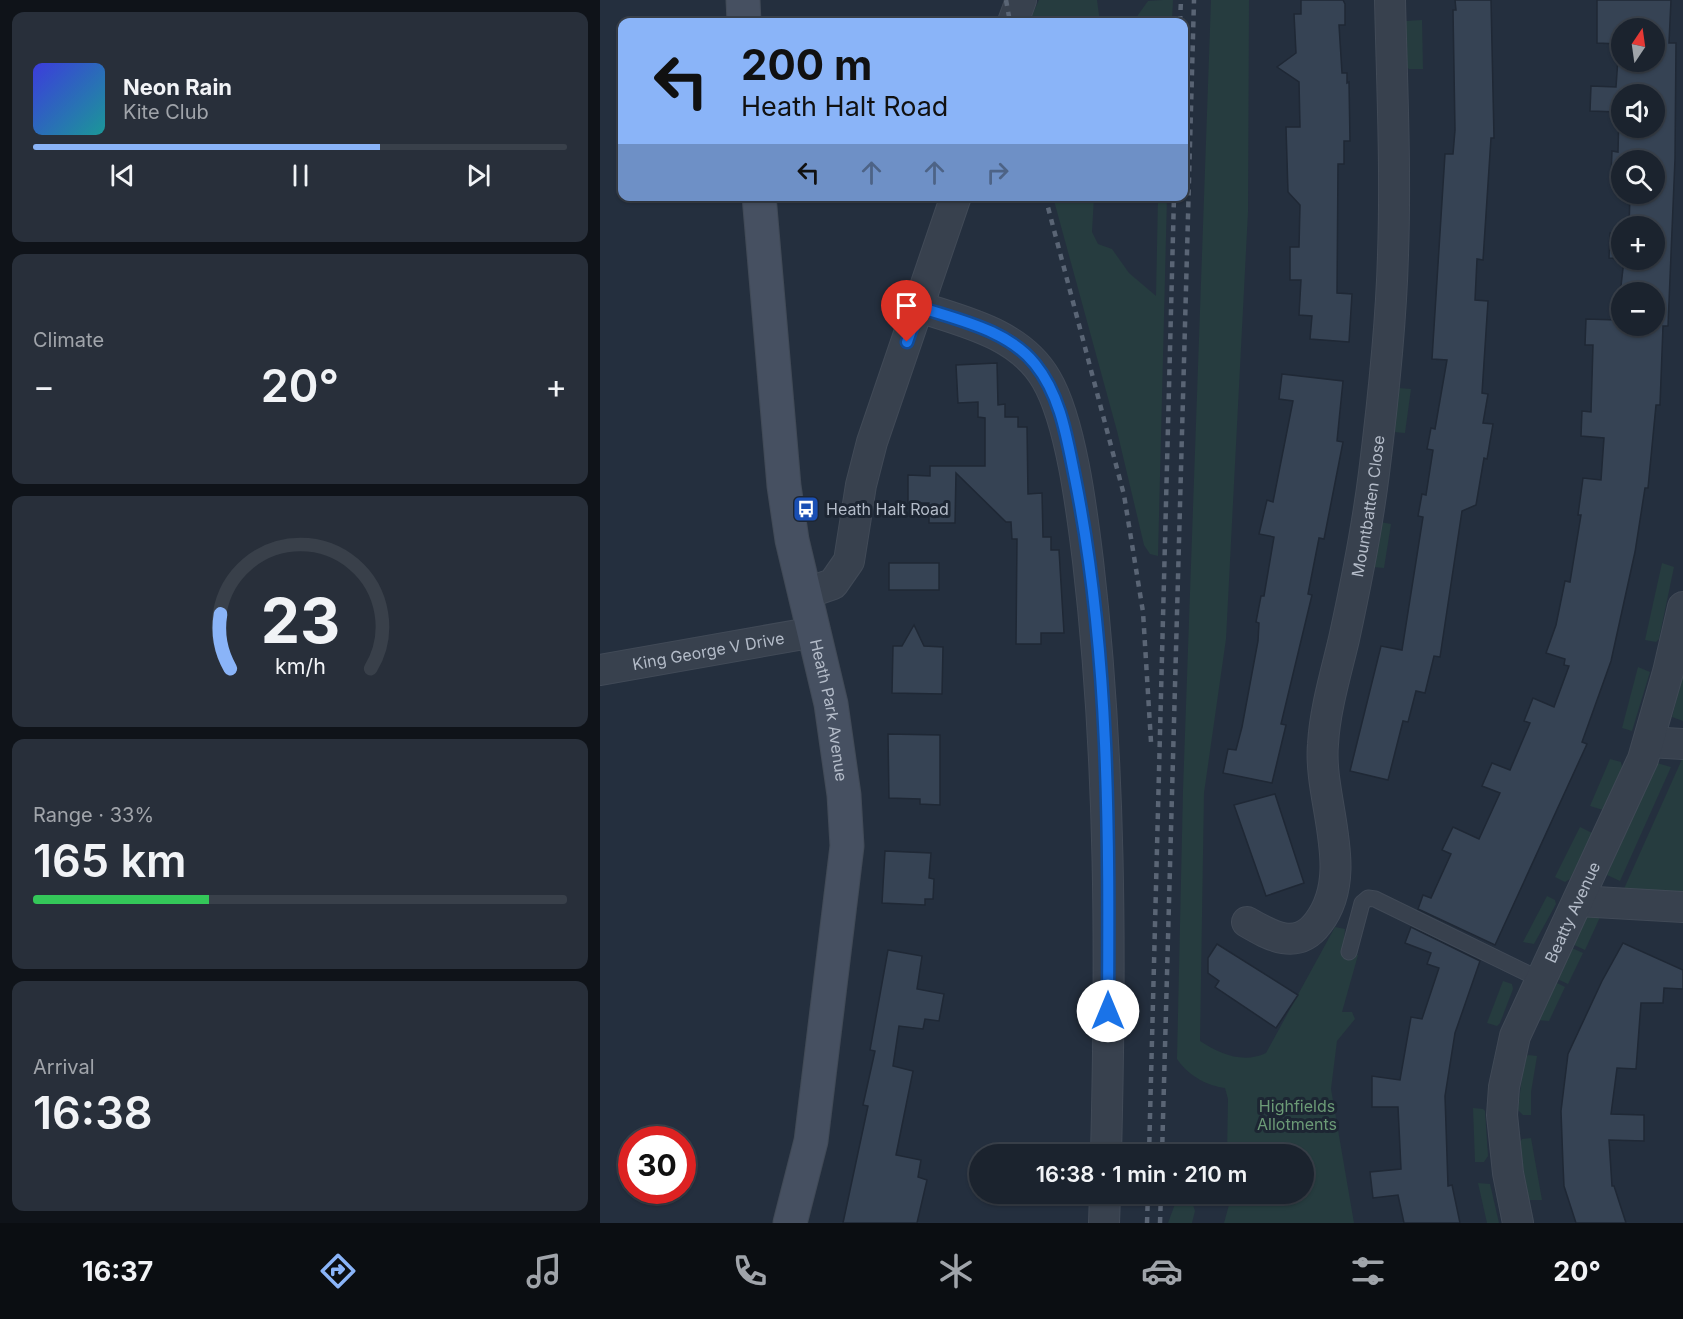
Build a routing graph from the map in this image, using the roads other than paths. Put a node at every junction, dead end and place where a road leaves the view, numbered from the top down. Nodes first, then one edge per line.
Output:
1 (743, 0) edge
2 (1021, 0) edge
3 (1390, 0) edge
4 (744, 18) edge
5 (1014, 18) edge
6 (759, 201) edge
7 (954, 201) edge
8 (919, 307) junction
9 (804, 594) junction
10 (1683, 607) edge
11 (815, 632) junction
12 (600, 670) edge
13 (1648, 742) junction
14 (1683, 744) edge
15 (1578, 901) junction
16 (1683, 907) edge
17 (1247, 922) dead end
18 (1349, 952) dead end
19 (1539, 979) junction
20 (1106, 1144) edge
21 (1105, 1204) edge
22 (790, 1223) edge
23 (1104, 1223) edge
24 (1518, 1223) edge

1 - 4 street
2 - 5 street
3 - 17 street, Mountbatten Close
6 - 9 street, Heath Park Avenue
7 - 8 street
8 - 9 street
8 - 20 street
9 - 11 street, Heath Park Avenue
10 - 13 street, Beatty Avenue
11 - 12 street, King George V Drive
11 - 22 street, Heath Park Avenue
13 - 14 street
13 - 15 street, Beatty Avenue
15 - 16 street
15 - 19 street, Beatty Avenue
18 - 19 lane
19 - 24 street, Beatty Avenue
21 - 23 street

